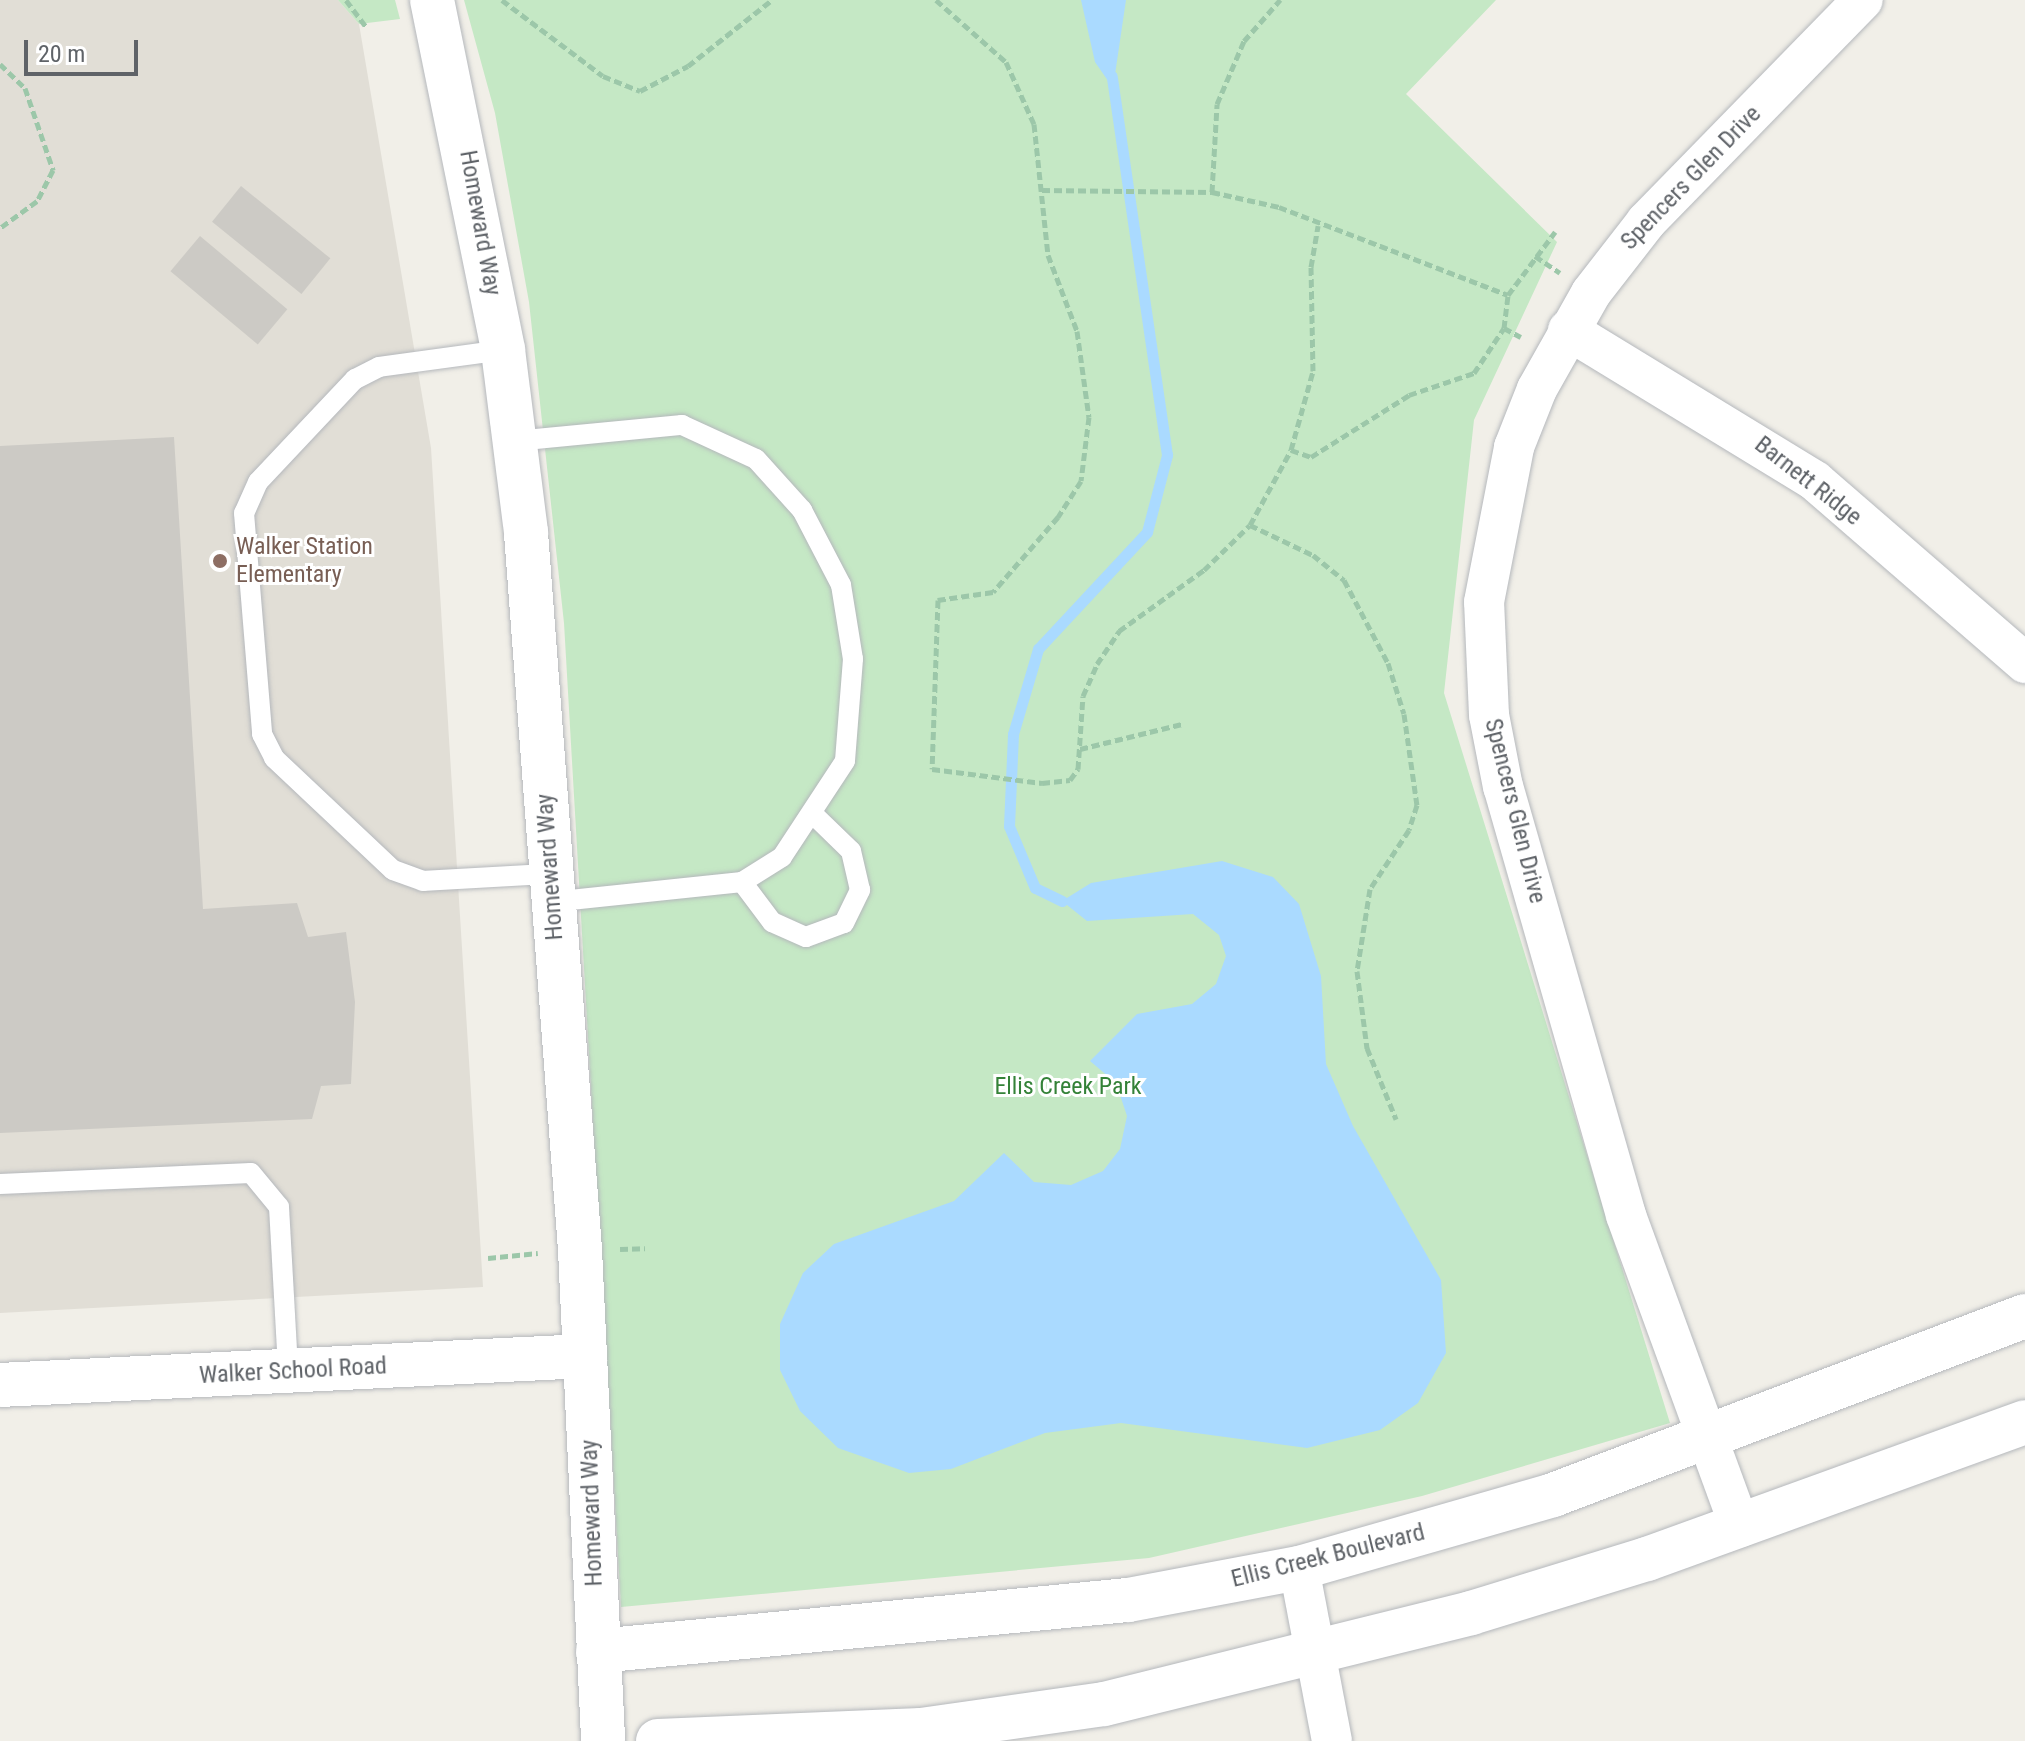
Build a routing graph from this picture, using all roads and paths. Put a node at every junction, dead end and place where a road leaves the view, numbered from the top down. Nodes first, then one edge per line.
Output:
1 (346, 0) edge
2 (432, 0) edge
3 (502, 0) edge
4 (772, 0) edge
5 (936, 0) edge
6 (1280, 0) edge
7 (1863, 0) edge
8 (366, 27) dead end
9 (0, 64) edge
10 (1042, 190) junction
11 (1212, 192) junction
12 (1318, 226) junction
13 (0, 228) edge
14 (1555, 232) dead end
15 (1508, 295) junction
16 (1568, 330) junction
17 (503, 350) junction
18 (515, 441) junction
19 (1291, 450) junction
20 (1250, 525) junction
21 (2025, 663) edge
22 (1182, 724) dead end
23 (1080, 749) junction
24 (813, 814) junction
25 (742, 882) junction
26 (550, 888) junction
27 (1396, 1119) dead end
28 (0, 1184) edge
29 (2025, 1316) edge
30 (585, 1356) junction
31 (288, 1370) junction
32 (0, 1385) edge
33 (2025, 1422) edge
34 (1707, 1435) junction
35 (1740, 1527) junction
36 (1299, 1568) junction
37 (598, 1651) junction
38 (1313, 1653) junction
39 (603, 1741) edge
40 (658, 1741) edge
41 (1332, 1741) edge

1 - 8 path
2 - 17 street, Homeward Way
3 - 4 path
5 - 10 path
6 - 11 path
7 - 16 street, Spencers Glen Drive
9 - 13 path
10 - 11 path
10 - 23 path
11 - 12 path
12 - 15 path
12 - 19 path
14 - 15 path
15 - 19 path
16 - 21 street, Barnett Ridge
16 - 34 street, Spencers Glen Drive
17 - 18 street, Homeward Way
17 - 26 lane
18 - 24 lane
18 - 26 street, Homeward Way
19 - 20 path
20 - 23 path
20 - 27 path
22 - 23 path
24 - 25 lane
24 - 25 lane
25 - 26 lane
26 - 30 street, Homeward Way
28 - 31 lane
29 - 34 street, Ellis Creek Boulevard
30 - 31 street, Walker School Road
30 - 37 street, Homeward Way
31 - 32 street, Walker School Road
33 - 35 street
34 - 35 street, Spencers Glen Drive
34 - 36 street, Ellis Creek Boulevard
35 - 38 street
36 - 37 street, Ellis Creek Boulevard
36 - 38 street
37 - 39 street, Homeward Way
38 - 40 street
38 - 41 street

